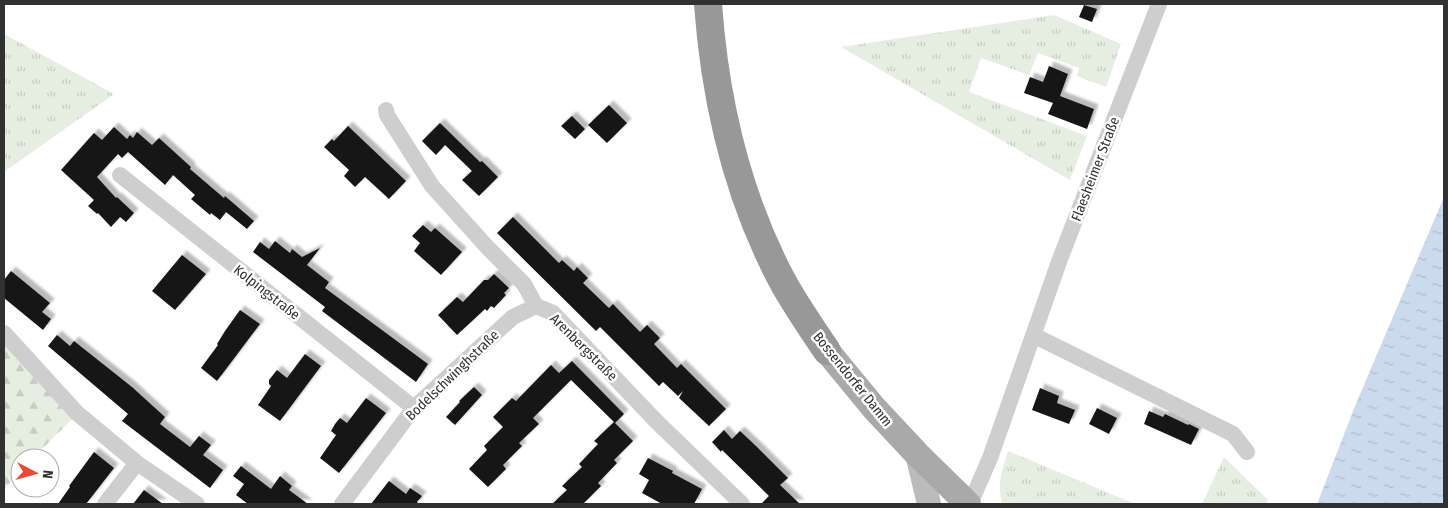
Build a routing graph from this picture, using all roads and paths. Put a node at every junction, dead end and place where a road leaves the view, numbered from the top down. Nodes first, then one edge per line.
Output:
1 (708, 4) edge
2 (1159, 4) edge
3 (386, 110) dead end
4 (120, 175) dead end
5 (536, 306) junction
6 (4, 333) edge
7 (1033, 336) junction
8 (827, 351) joint
9 (414, 408) junction
10 (1247, 452) dead end
11 (917, 454) junction
12 (137, 463) junction
13 (104, 504) edge
14 (197, 504) edge
15 (342, 504) edge
16 (742, 504) edge
17 (929, 504) edge
18 (969, 504) edge

1 - 8 highway, Bossendorfer Damm
2 - 7 street, Flaesheimer Straße
3 - 5 street, Arenbergstraße
4 - 9 street, Kolpingstraße
5 - 9 street, Bodelschwinghstraße
5 - 16 street, Arenbergstraße
6 - 12 street
7 - 10 street
7 - 18 street, Flaesheimer Straße
8 - 11 main road, Bossendorfer Damm
9 - 15 street, Bodelschwinghstraße
11 - 17 main road
11 - 18 main road, Bossendorfer Damm
12 - 13 street
12 - 14 street

